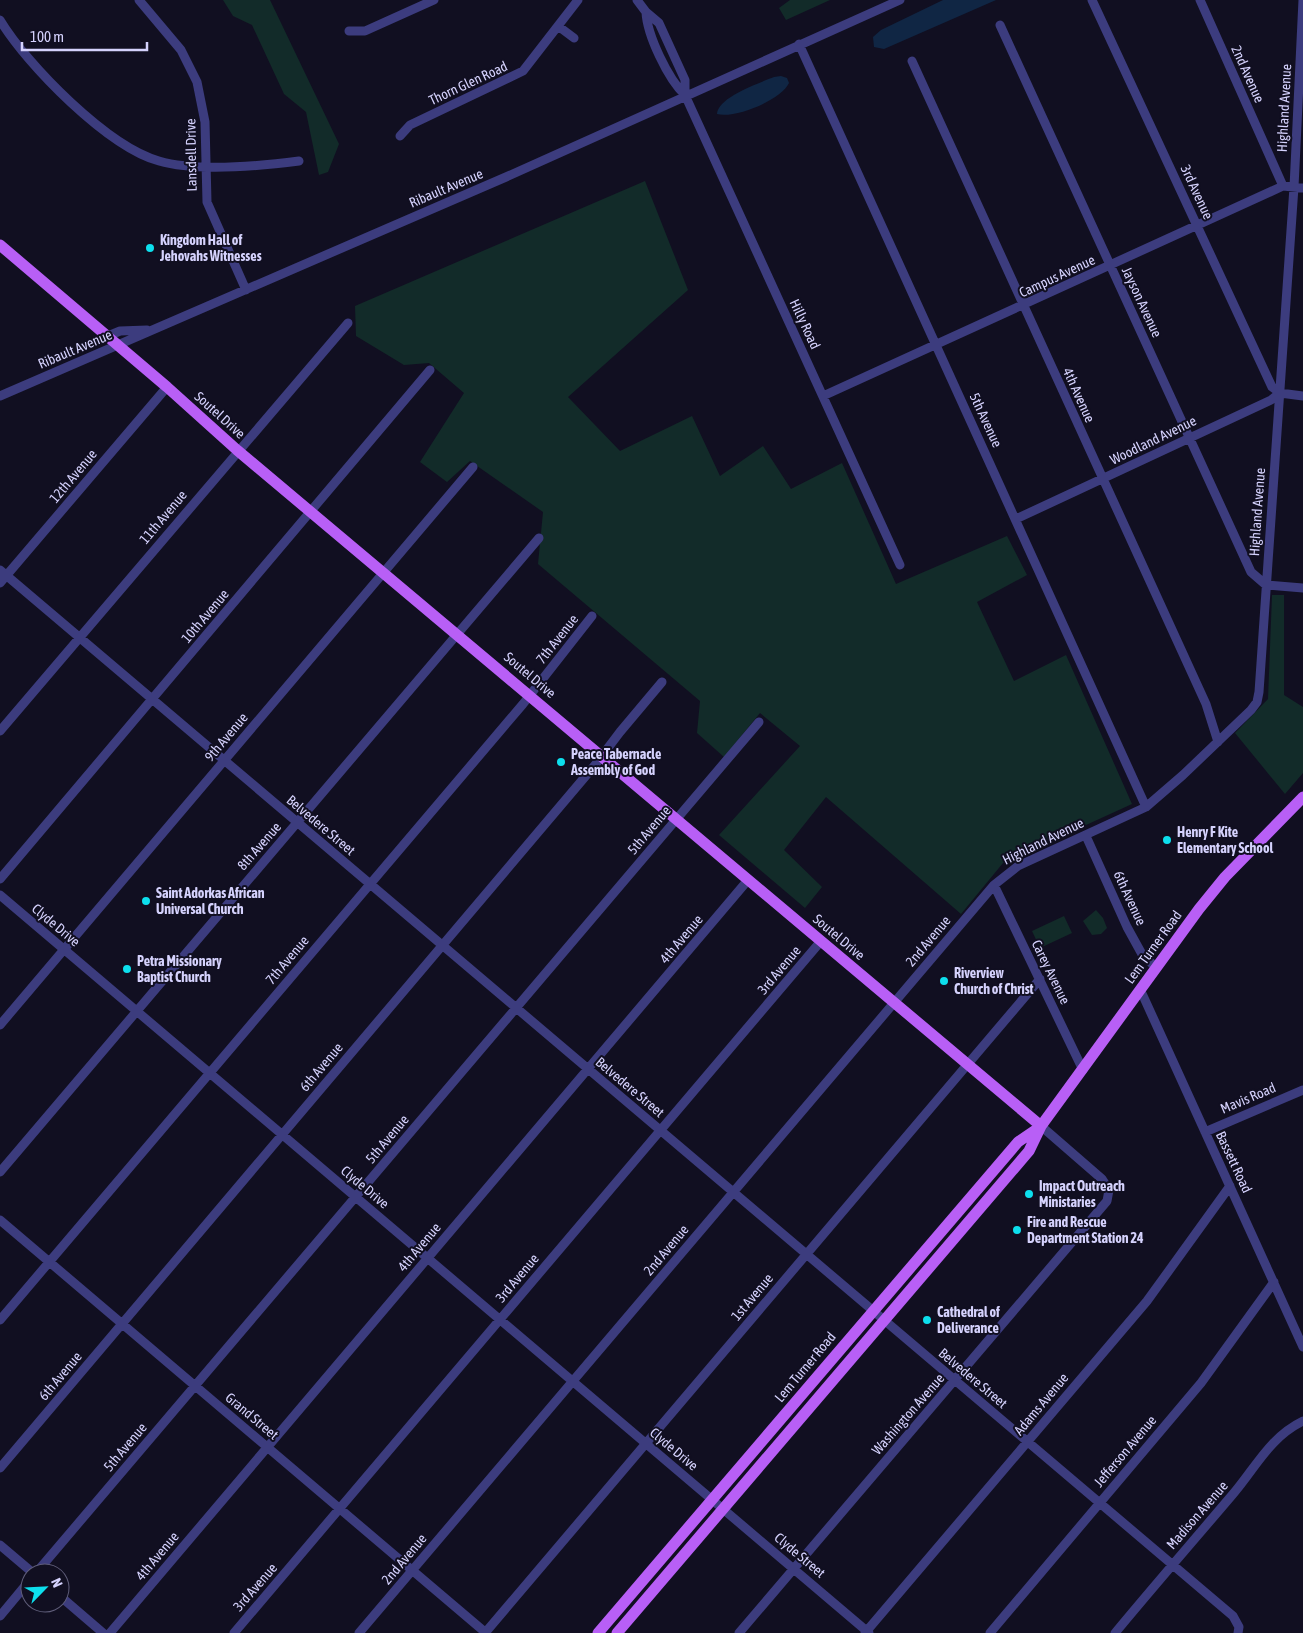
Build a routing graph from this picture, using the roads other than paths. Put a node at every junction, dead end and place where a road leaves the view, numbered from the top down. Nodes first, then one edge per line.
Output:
1 (139, 0) edge
2 (434, 0) edge
3 (578, 0) edge
4 (637, 0) edge
5 (900, 0) edge
6 (1092, 0) edge
7 (1200, 0) edge
8 (1303, 0) edge
9 (0, 20) edge
10 (1000, 24) dead end
11 (558, 26) junction
12 (349, 31) dead end
13 (574, 38) dead end
14 (799, 44) junction
15 (912, 61) dead end
16 (685, 95) junction
17 (400, 136) dead end
18 (299, 161) dead end
19 (205, 166) junction
20 (1283, 186) junction
21 (1298, 187) edge
22 (1197, 226) junction
23 (0, 245) edge
24 (1110, 266) junction
25 (246, 290) junction
26 (1024, 306) junction
27 (348, 322) dead end
28 (152, 330) junction
29 (108, 336) junction
30 (119, 346) junction
31 (936, 346) junction
32 (430, 370) dead end
33 (167, 387) junction
34 (1280, 393) junction
35 (0, 396) edge
36 (823, 396) junction
37 (1303, 396) edge
38 (1188, 438) junction
39 (238, 450) junction
40 (473, 467) dead end
41 (1102, 480) junction
42 (310, 512) junction
43 (1016, 519) junction
44 (539, 538) dead end
45 (900, 565) dead end
46 (384, 574) junction
47 (2, 576) edge
48 (1266, 585) junction
49 (1303, 588) edge
50 (592, 616) dead end
51 (457, 633) junction
52 (79, 637) junction
53 (662, 682) dead end
54 (530, 694) junction
55 (152, 700) junction
56 (759, 722) dead end
57 (0, 731) edge
58 (1218, 742) junction
59 (603, 756) junction
60 (224, 761) junction
61 (1303, 797) edge
62 (1146, 807) junction
63 (676, 819) junction
64 (297, 823) junction
65 (1086, 836) junction
66 (0, 879) edge
67 (748, 880) junction
68 (370, 884) junction
69 (994, 885) junction
70 (0, 895) edge
71 (821, 941) junction
72 (442, 946) junction
73 (63, 949) junction
74 (1156, 967) junction
75 (1040, 979) junction
76 (1140, 989) junction
77 (894, 1003) junction
78 (515, 1008) junction
79 (136, 1011) junction
80 (0, 1025) edge
81 (966, 1064) junction
82 (588, 1069) junction
83 (1083, 1070) junction
84 (210, 1073) junction
85 (1303, 1090) edge
86 (1042, 1126) junction
87 (660, 1130) junction
88 (1205, 1132) junction
89 (282, 1134) junction
90 (0, 1172) edge
91 (1230, 1186) junction
92 (733, 1193) junction
93 (356, 1196) junction
94 (0, 1220) edge
95 (806, 1254) junction
96 (428, 1258) junction
97 (49, 1262) junction
98 (1274, 1282) junction
99 (872, 1311) junction
100 (0, 1320) edge
101 (500, 1320) junction
102 (883, 1320) junction
103 (122, 1324) junction
104 (1303, 1346) edge
105 (954, 1380) junction
106 (573, 1381) junction
107 (195, 1386) junction
108 (1303, 1421) edge
109 (1027, 1442) junction
110 (646, 1443) junction
111 (267, 1447) junction
112 (0, 1468) edge
113 (712, 1499) junction
114 (1100, 1503) junction
115 (723, 1508) junction
116 (340, 1510) junction
117 (0, 1545) edge
118 (22, 1563) edge
119 (44, 1563) edge
120 (1172, 1564) junction
121 (794, 1568) junction
122 (412, 1570) junction
123 (20, 1592) edge
124 (70, 1605) edge
125 (0, 1616) edge
126 (1239, 1630) edge
127 (867, 1632) edge
128 (103, 1633) edge
129 (110, 1633) edge
130 (234, 1633) edge
131 (359, 1633) edge
132 (485, 1633) edge
133 (598, 1633) edge
134 (617, 1633) edge
135 (739, 1633) edge
136 (990, 1633) edge
137 (1115, 1633) edge

1 - 19 street, Lansdell Drive
2 - 12 street
3 - 11 street, Thorn Glen Road
4 - 16 street, Hilly Road
5 - 14 street, Ribault Avenue
6 - 22 street, 3rd Avenue
7 - 20 street, 2nd Avenue
8 - 21 street, Highland Avenue
9 - 19 street
10 - 24 street, Jayson Avenue
11 - 13 street
11 - 17 street, Thorn Glen Road
14 - 16 street, Ribault Avenue
14 - 31 street, 5th Avenue
15 - 26 street, 4th Avenue
16 - 25 street, Ribault Avenue
16 - 36 street, Hilly Road
18 - 19 street
19 - 25 street, Lansdell Drive
20 - 21 street
20 - 22 street, Campus Avenue
21 - 34 street, Highland Avenue
22 - 24 street, Campus Avenue
22 - 34 street, 3rd Avenue
23 - 29 main road, Soutel Drive
24 - 26 street, Campus Avenue
24 - 38 street, Jayson Avenue
25 - 28 street, Ribault Avenue
26 - 31 street, Campus Avenue
26 - 41 street, 4th Avenue
27 - 39 street, 11th Avenue
28 - 29 street
28 - 30 street, Ribault Avenue
29 - 30 main road, Soutel Drive
30 - 33 main road, Soutel Drive
30 - 35 street, Ribault Avenue
31 - 36 street, Campus Avenue
31 - 43 street, 5th Avenue
32 - 42 street, 10th Avenue
33 - 39 main road, Soutel Drive
33 - 47 street, 12th Avenue
34 - 37 street
34 - 38 street, Woodland Avenue
34 - 48 street, Highland Avenue
36 - 45 street, Hilly Road
38 - 41 street, Woodland Avenue
38 - 48 street, Jayson Avenue
39 - 42 main road, Soutel Drive
39 - 52 street, 11th Avenue
40 - 46 street, 9th Avenue
41 - 43 street, Woodland Avenue
41 - 58 street, 4th Avenue
42 - 46 main road, Soutel Drive
42 - 55 street, 10th Avenue
43 - 62 street, 5th Avenue
44 - 51 street, 8th Avenue
46 - 51 main road, Soutel Drive
46 - 60 street, 9th Avenue
47 - 52 street, Belvedere Street
48 - 49 street
48 - 58 street, Highland Avenue
50 - 54 street, 7th Avenue
51 - 54 main road, Soutel Drive
51 - 64 street, 8th Avenue
52 - 55 street, Belvedere Street
52 - 57 street, 11th Avenue
53 - 59 street, 6th Avenue
54 - 59 main road, Soutel Drive
54 - 68 street, 7th Avenue
55 - 60 street, Belvedere Street
55 - 66 street, 10th Avenue
56 - 63 street, 5th Avenue
58 - 62 street, Highland Avenue
59 - 63 main road, Soutel Drive
59 - 72 street, 6th Avenue
60 - 64 street, Belvedere Street
60 - 73 street, 9th Avenue
61 - 74 main road, Lem Turner Road
62 - 65 street, Highland Avenue
63 - 67 main road, Soutel Drive
63 - 78 street, 5th Avenue
64 - 68 street, Belvedere Street
64 - 79 street, 8th Avenue
65 - 69 street, Highland Avenue
65 - 74 street, 6th Avenue
67 - 71 main road, Soutel Drive
67 - 82 street, 4th Avenue
68 - 72 street, Belvedere Street
68 - 84 street, 7th Avenue
69 - 75 street, Carey Avenue
69 - 77 street, 2nd Avenue
70 - 73 street, Clyde Drive
71 - 77 main road, Soutel Drive
71 - 87 street, 3rd Avenue
72 - 78 street, Belvedere Street
72 - 89 street, 6th Avenue
73 - 79 street, Clyde Drive
73 - 80 street, 9th Avenue
74 - 76 main road, Lem Turner Road
75 - 81 street, 1st Avenue
75 - 83 street, Carey Avenue
76 - 83 main road, Lem Turner Road
76 - 88 street, Bassett Road
77 - 81 main road, Soutel Drive
77 - 92 street, 2nd Avenue
78 - 82 street, Belvedere Street
78 - 93 street, 5th Avenue
79 - 84 street, Clyde Drive
79 - 90 street, 8th Avenue
81 - 86 main road, Soutel Drive
81 - 95 street, 1st Avenue
82 - 87 street, Belvedere Street
82 - 96 street, 4th Avenue
83 - 86 main road, Lem Turner Road
84 - 89 street, Clyde Drive
84 - 97 street, 7th Avenue
85 - 88 street, Mavis Road
86 - 99 main road, Lem Turner Road
86 - 102 main road, Lem Turner Road
86 - 105 street, Washington Avenue
87 - 92 street, Belvedere Street
87 - 101 street, 3rd Avenue
88 - 91 street, Bassett Road
89 - 93 street, Clyde Drive
89 - 103 street, 6th Avenue
91 - 98 street, Bassett Road
91 - 109 street, Adams Avenue
92 - 95 street, Belvedere Street
92 - 106 street, 2nd Avenue
93 - 96 street, Clyde Drive
93 - 107 street, 5th Avenue
94 - 97 street, Grand Street
95 - 99 street, Belvedere Street
95 - 110 street, 1st Avenue
96 - 101 street, Clyde Drive
96 - 111 street, 4th Avenue
97 - 100 street, 7th Avenue
97 - 103 street, Grand Street
98 - 104 street, Bassett Road
98 - 114 street, Jefferson Avenue
99 - 102 street, Belvedere Street
99 - 113 main road, Lem Turner Road
101 - 106 street, Clyde Drive
101 - 116 street, 3rd Avenue
102 - 105 street, Belvedere Street
102 - 115 main road, Lem Turner Road
103 - 107 street, Grand Street
103 - 112 street, 6th Avenue
105 - 109 street, Belvedere Street
105 - 121 street, Washington Avenue
106 - 110 street, Clyde Drive
106 - 122 street, 2nd Avenue
107 - 111 street, Grand Street
107 - 119 street, 5th Avenue
108 - 120 street, Madison Avenue
109 - 114 street, Belvedere Street
109 - 127 street, Adams Avenue
110 - 113 street, Clyde Drive
110 - 132 street, 1st Avenue
111 - 116 street, Grand Street
111 - 129 street, 4th Avenue
113 - 115 street, Clyde Street
113 - 133 main road, Lem Turner Road
114 - 120 street, Belvedere Street
114 - 136 street, Jefferson Avenue
115 - 121 street, Clyde Street
115 - 134 main road, Lem Turner Road
116 - 122 street, Grand Street
116 - 130 street, 3rd Avenue
117 - 118 street
120 - 126 street, Belvedere Street
120 - 137 street, Madison Avenue
121 - 127 street, Clyde Street
121 - 135 street, Washington Avenue
122 - 131 street, 2nd Avenue
122 - 132 street, Grand Street
123 - 125 street
124 - 128 street

